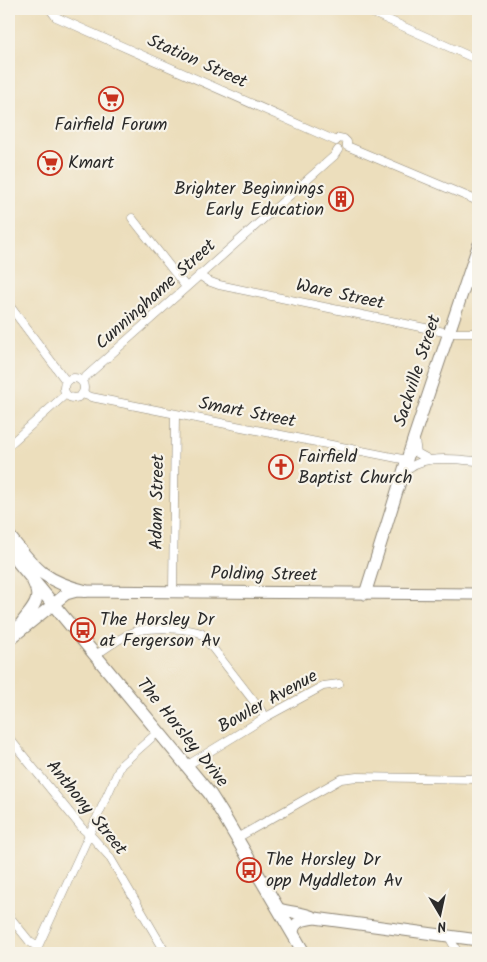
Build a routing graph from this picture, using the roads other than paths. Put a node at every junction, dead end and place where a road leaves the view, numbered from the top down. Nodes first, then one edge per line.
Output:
1 (364, 9) edge
2 (49, 10) edge
3 (478, 60) edge
4 (336, 141) junction
5 (347, 146) junction
6 (338, 150) junction
7 (478, 201) edge
8 (132, 218) dead end
9 (478, 246) edge
10 (199, 275) junction
11 (186, 287) junction
12 (9, 305) edge
13 (449, 333) junction
14 (478, 333) edge
15 (66, 381) junction
16 (81, 381) junction
17 (66, 394) junction
18 (82, 394) junction
19 (175, 414) junction
20 (414, 437) junction
21 (9, 445) edge
22 (407, 460) junction
23 (430, 460) junction
24 (478, 461) edge
25 (402, 477) junction
26 (9, 536) edge
27 (9, 551) edge
28 (33, 581) junction
29 (85, 591) junction
30 (172, 591) junction
31 (365, 594) junction
32 (478, 594) edge
33 (53, 604) junction
34 (11, 638) edge
35 (96, 655) junction
36 (338, 684) dead end
37 (266, 717) junction
38 (158, 732) junction
39 (9, 738) edge
40 (186, 766) junction
41 (478, 779) edge
42 (90, 835) junction
43 (237, 838) junction
44 (279, 909) junction
45 (9, 916) edge
46 (315, 918) junction
47 (293, 934) junction
48 (448, 935) junction
49 (478, 940) edge
50 (37, 950) edge
51 (166, 953) edge
52 (304, 953) edge
53 (458, 953) edge

1 - 3 street
2 - 4 street, Station Street
4 - 5 street
4 - 6 street
5 - 6 street
5 - 7 street
6 - 10 street, Cunninghame Street
8 - 11 street
9 - 13 main road, Sackville Street
10 - 11 street, Cunninghame Street
10 - 13 street, Ware Street
11 - 16 street, Cunninghame Street
12 - 15 street
13 - 14 street, Ware Street
13 - 20 main road, Sackville Street
15 - 16 street
15 - 17 street
16 - 18 street
17 - 18 street
17 - 21 street
18 - 19 street, Smart Street
19 - 22 street, Smart Street
19 - 30 street, Adam Street
20 - 22 main road, Sackville Street
20 - 23 street
22 - 25 main road, Sackville Street
23 - 24 street
23 - 25 street
25 - 31 main road, Sackville Street
26 - 29 main road
27 - 28 main road, The Horsley Drive
28 - 33 main road, The Horsley Drive
28 - 34 main road
29 - 30 main road, Polding Street
29 - 33 main road, Polding Street
30 - 31 main road, Polding Street
31 - 32 main road, Polding Street
33 - 34 main road, Polding Street
33 - 35 main road, The Horsley Drive
35 - 37 street
35 - 38 main road, The Horsley Drive
36 - 37 street, Bowler Avenue
37 - 40 street, Bowler Avenue
38 - 40 main road, The Horsley Drive
38 - 42 street
39 - 42 street, Anthony Street
40 - 43 main road, The Horsley Drive
41 - 43 street
42 - 50 street
42 - 51 street, Anthony Street
43 - 44 main road, The Horsley Drive
44 - 46 main road
44 - 47 main road, The Horsley Drive
45 - 50 street
46 - 47 main road
46 - 48 main road
47 - 52 main road, The Horsley Drive
48 - 49 main road
48 - 53 street

